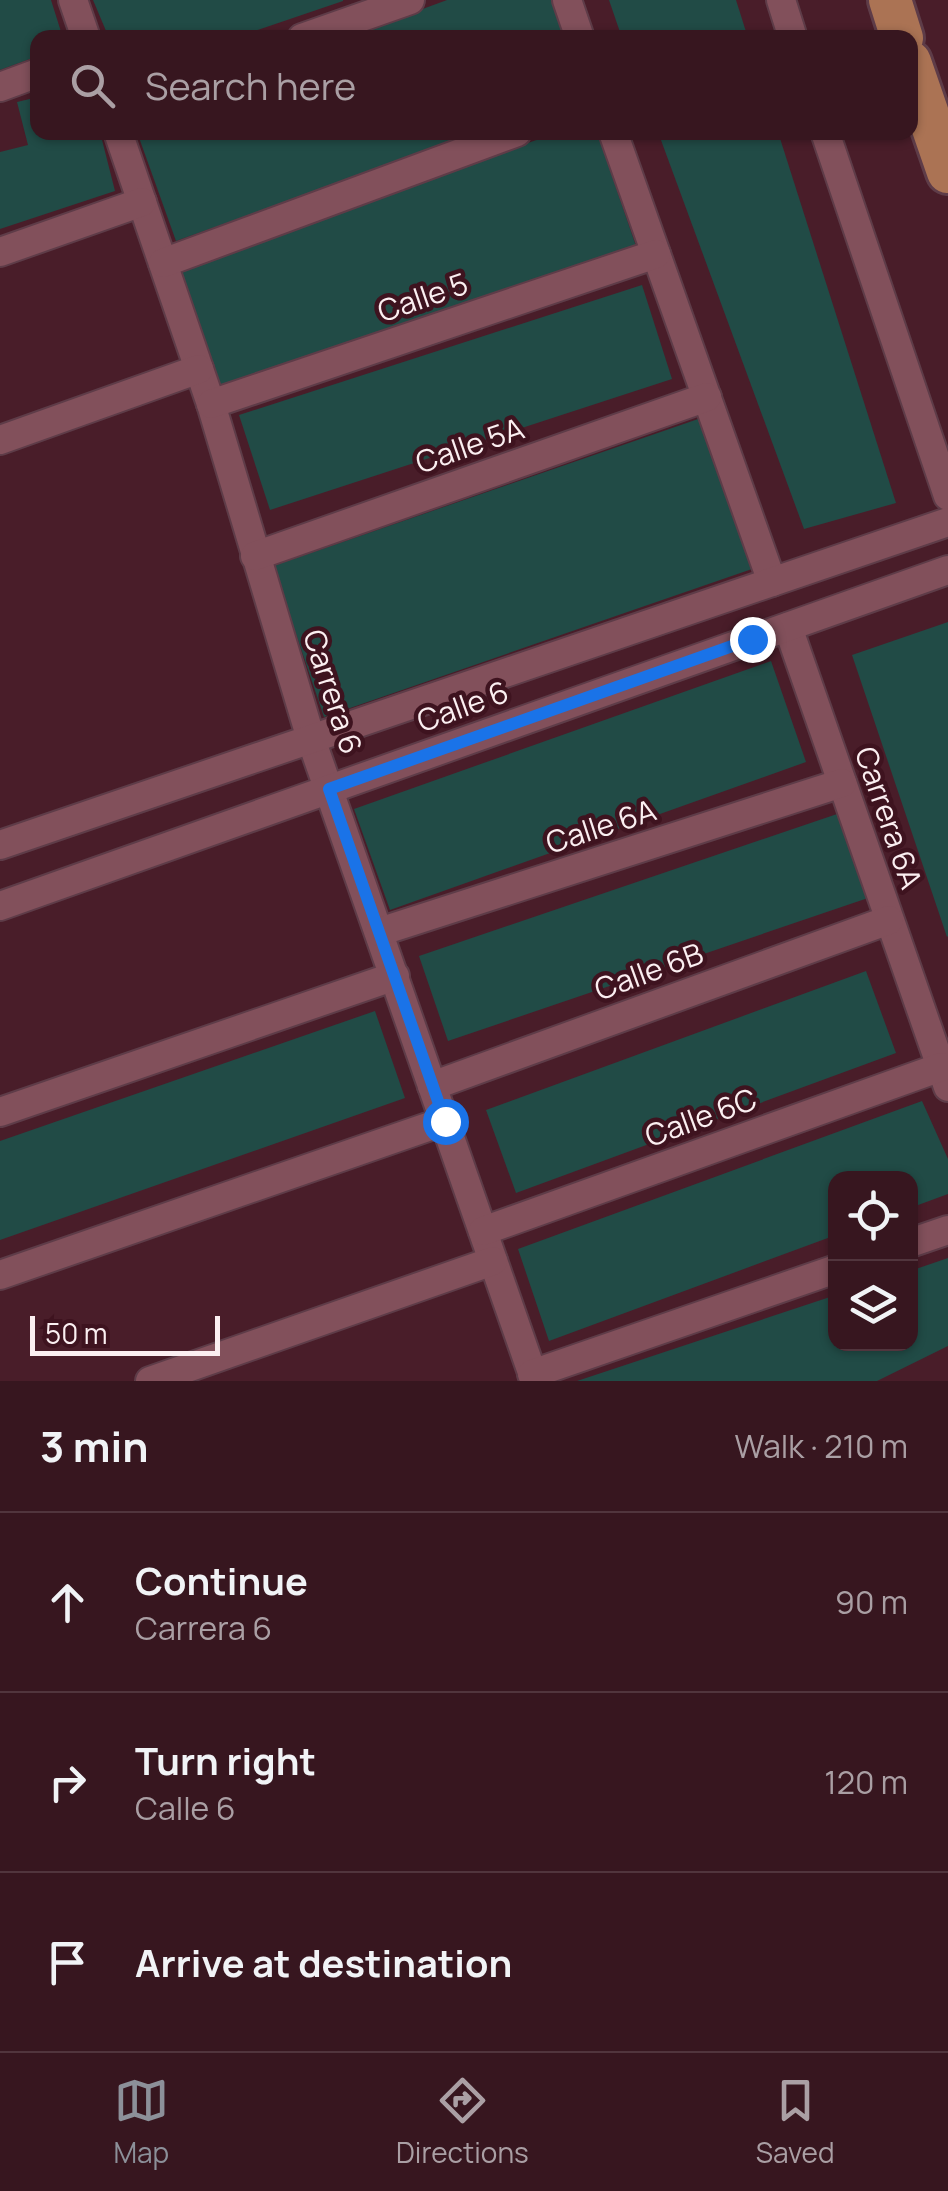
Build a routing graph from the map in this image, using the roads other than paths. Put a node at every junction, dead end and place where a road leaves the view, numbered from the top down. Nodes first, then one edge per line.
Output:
1 (73, 0) edge
2 (410, 0) edge
3 (567, 0) edge
4 (781, 0) edge
5 (890, 0) edge
6 (83, 30) edge
7 (325, 30) edge
8 (577, 30) edge
9 (791, 30) edge
10 (899, 30) edge
11 (30, 76) edge
12 (918, 85) edge
13 (0, 87) edge
14 (121, 140) edge
15 (496, 140) edge
16 (616, 140) edge
17 (829, 140) edge
18 (948, 172) edge
19 (142, 202) junction
20 (0, 252) edge
21 (656, 254) junction
22 (163, 264) junction
23 (199, 369) junction
24 (707, 397) junction
25 (211, 404) junction
26 (0, 440) edge
27 (948, 496) edge
28 (948, 522) edge
29 (255, 556) junction
30 (948, 570) edge
31 (772, 582) junction
32 (788, 627) junction
33 (311, 739) junction
34 (842, 783) junction
35 (329, 789) junction
36 (0, 845) edge
37 (0, 906) edge
38 (889, 920) junction
39 (379, 932) junction
40 (394, 976) junction
41 (944, 1077) edge
42 (432, 1086) junction
43 (0, 1112) edge
44 (445, 1121) junction
45 (482, 1230) junction
46 (948, 1230) edge
47 (918, 1240) edge
48 (493, 1261) junction
49 (828, 1272) edge
50 (0, 1275) edge
51 (533, 1377) edge
52 (150, 1381) edge

1 - 6 street
2 - 7 street
3 - 8 street
4 - 9 street
5 - 10 main road
11 - 13 street
12 - 18 main road
14 - 19 street, Carrera 6
15 - 22 street
16 - 21 street
17 - 27 street
19 - 20 street
19 - 22 street, Carrera 6
21 - 24 street
21 - 25 street, Calle 5
22 - 23 street, Carrera 6
23 - 25 street, Carrera 6
23 - 26 street
24 - 29 street, Calle 5A
24 - 31 street
25 - 29 street, Carrera 6
28 - 31 street, Calle 6
29 - 33 street, Carrera 6
30 - 32 street, Calle 6
31 - 33 street, Calle 6
32 - 34 street, Carrera 6A
32 - 35 street, Calle 6
33 - 35 street, Carrera 6
33 - 36 street, Calle 6
34 - 38 street, Carrera 6A
34 - 39 street, Calle 6A
35 - 37 street, Calle 6
35 - 39 street, Carrera 6
38 - 41 street, Carrera 6A
38 - 42 street, Calle 6B
39 - 40 street, Carrera 6
40 - 42 street, Carrera 6
40 - 43 street
41 - 45 street, Calle 6C
42 - 44 street, Carrera 6
44 - 45 street, Carrera 6
44 - 50 street
45 - 48 street, Carrera 6
46 - 47 street
48 - 51 street, Carrera 6
48 - 52 street
49 - 51 street

